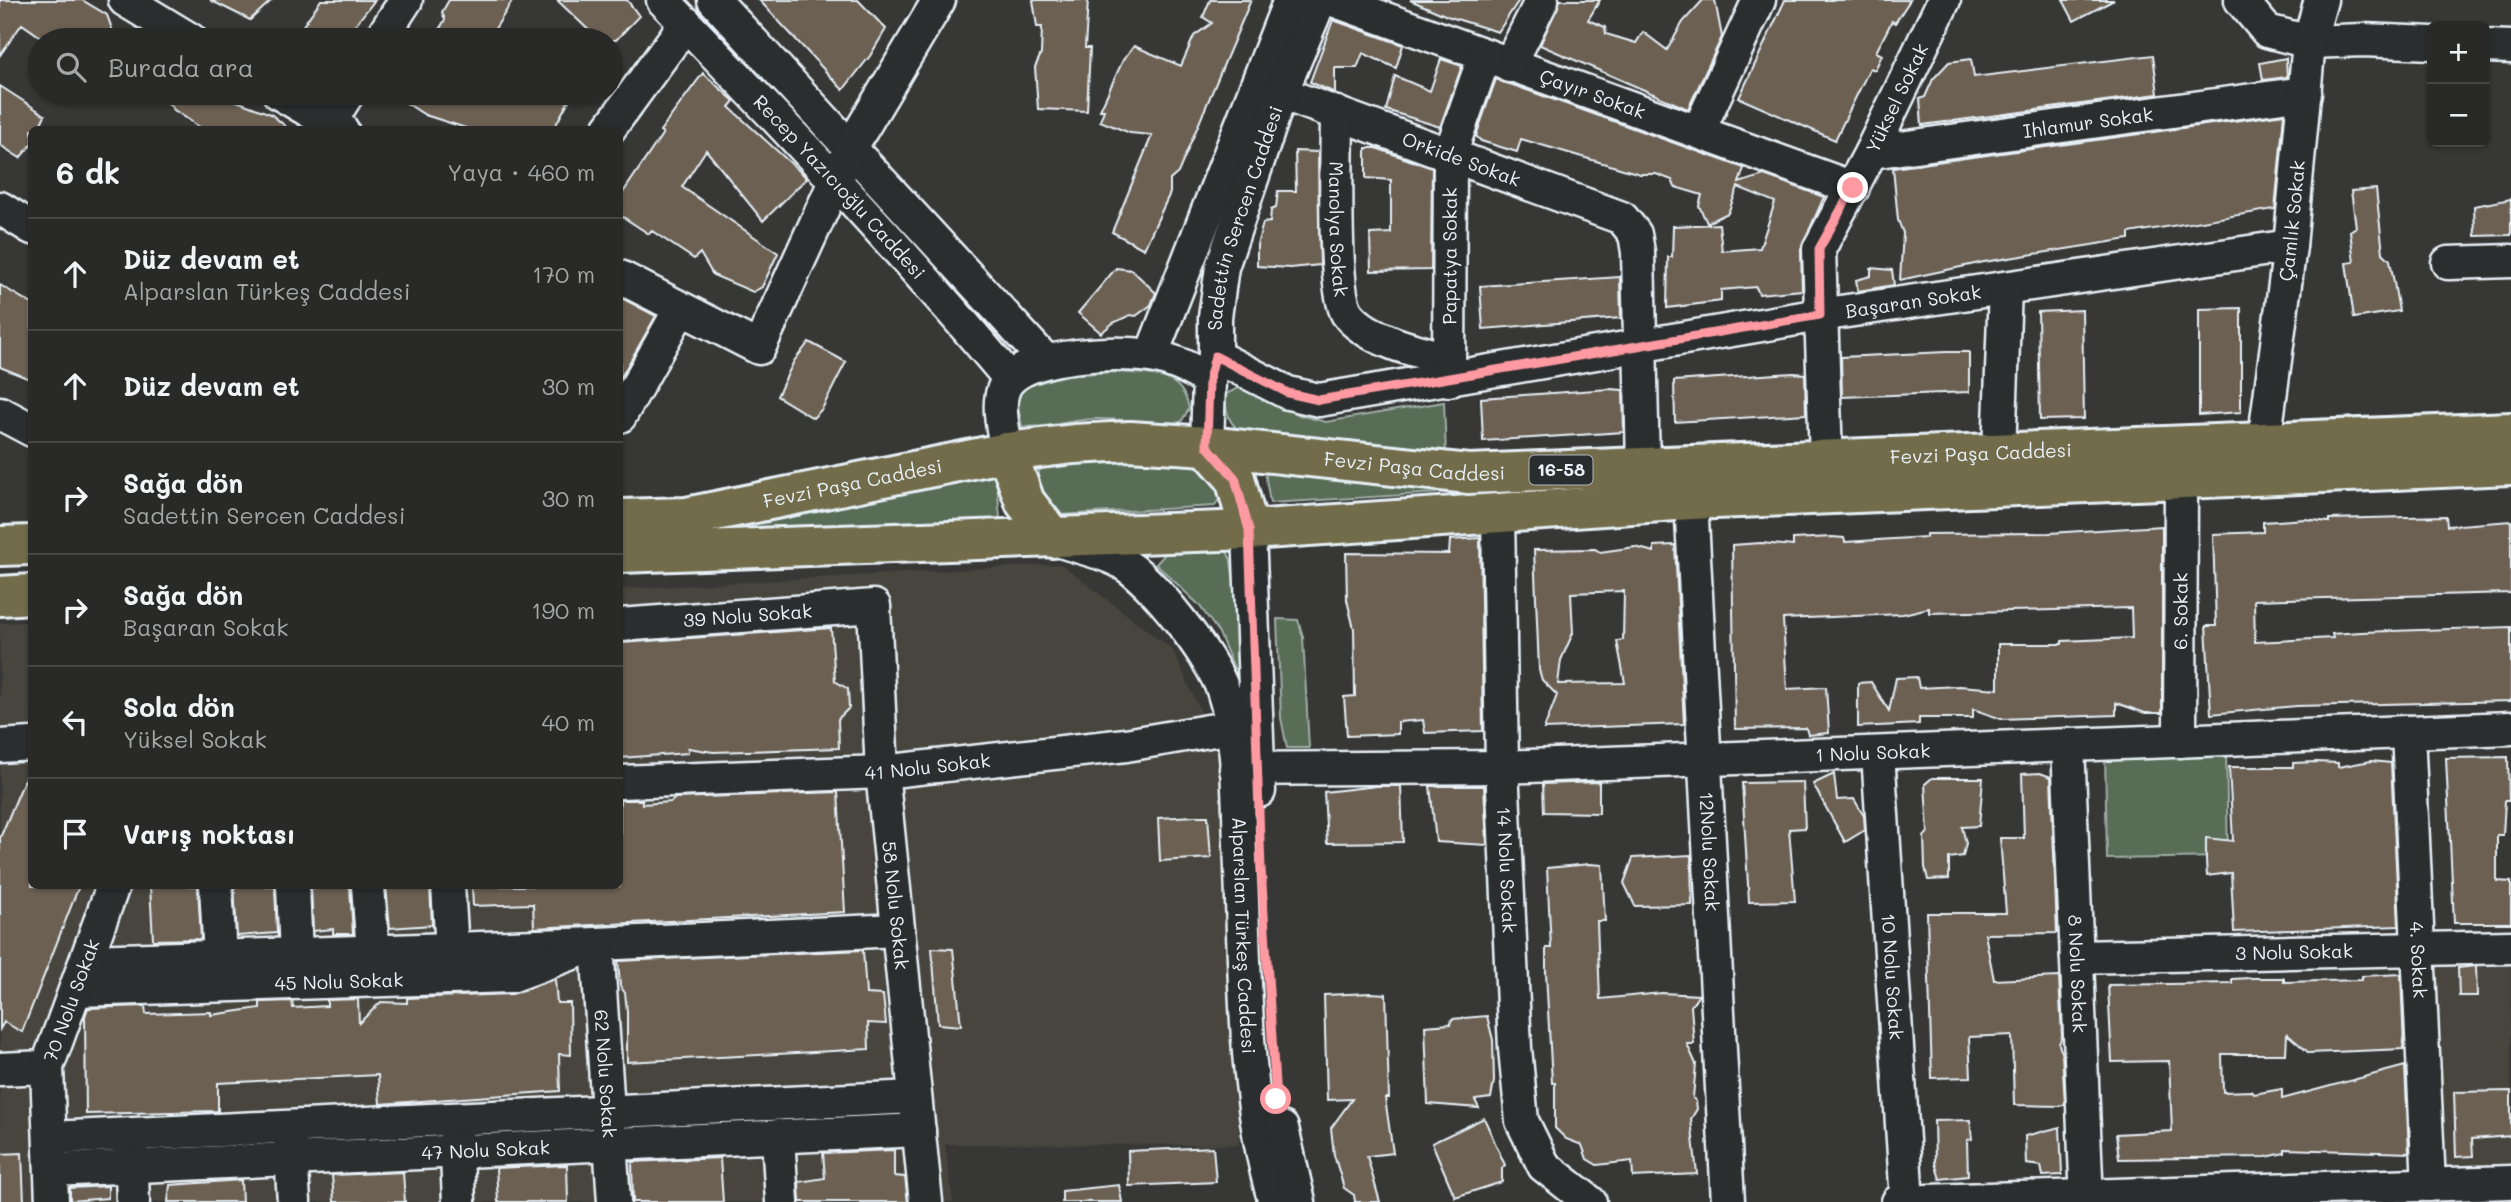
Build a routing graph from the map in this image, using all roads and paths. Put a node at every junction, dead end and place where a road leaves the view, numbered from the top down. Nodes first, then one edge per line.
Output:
1 (125, 0) edge
2 (406, 0) edge
3 (663, 0) edge
4 (714, 0) edge
5 (939, 0) edge
6 (1290, 0) edge
7 (1320, 0) edge
8 (1333, 0) edge
9 (1542, 0) edge
10 (1759, 0) edge
11 (1944, 0) edge
12 (2241, 0) edge
13 (2321, 0) edge
14 (169, 12) edge
15 (685, 23) junction
16 (182, 28) edge
17 (388, 28) edge
18 (2309, 42) junction
19 (2427, 43) edge
20 (2490, 46) edge
21 (2511, 47) edge
22 (1497, 61) junction
23 (1281, 93) junction
24 (2305, 93) junction
25 (298, 105) edge
26 (342, 105) edge
27 (1337, 113) junction
28 (330, 126) edge
29 (332, 126) edge
30 (611, 126) edge
31 (1699, 130) junction
32 (850, 149) junction
33 (1871, 152) junction
34 (1450, 154) junction
35 (836, 183) junction
36 (1853, 188) junction
37 (0, 208) edge
38 (28, 226) edge
39 (2290, 246) junction
40 (2511, 261) edge
41 (2448, 263) dead end
42 (623, 279) edge
43 (2005, 288) junction
44 (680, 310) junction
45 (1820, 315) junction
46 (1640, 345) junction
47 (1151, 356) junction
48 (1046, 361) junction
49 (1212, 368) junction
50 (1449, 369) junction
51 (1010, 379) junction
52 (623, 411) edge
53 (0, 413) edge
54 (28, 428) edge
55 (2511, 432) edge
56 (2264, 443) junction
57 (1207, 446) junction
58 (1007, 452) junction
59 (1999, 453) junction
60 (1826, 459) junction
61 (2511, 465) edge
62 (1643, 466) junction
63 (2181, 481) junction
64 (1691, 500) junction
65 (1498, 510) junction
66 (623, 519) edge
67 (1249, 530) junction
68 (1053, 538) junction
69 (28, 545) edge
70 (0, 546) edge
71 (623, 553) edge
72 (28, 594) edge
73 (0, 596) edge
74 (874, 606) joint
75 (623, 625) edge
76 (1232, 727) junction
77 (2511, 728) edge
78 (2408, 732) junction
79 (2180, 741) junction
80 (28, 744) edge
81 (2068, 745) junction
82 (0, 746) edge
83 (1878, 753) junction
84 (1704, 760) junction
85 (1502, 768) junction
86 (882, 772) junction
87 (1244, 777) junction
88 (623, 782) edge
89 (112, 889) edge
90 (216, 889) edge
91 (293, 889) edge
92 (368, 889) edge
93 (448, 889) edge
94 (898, 930) junction
95 (597, 944) junction
96 (2511, 947) edge
97 (2418, 949) junction
98 (452, 950) junction
99 (373, 952) junction
100 (296, 954) junction
101 (220, 957) junction
102 (2077, 957) junction
103 (89, 961) junction
104 (77, 990) junction
105 (47, 1068) junction
106 (0, 1069) edge
107 (915, 1097) junction
108 (609, 1112) junction
109 (456, 1119) junction
110 (289, 1126) junction
111 (919, 1130) junction
112 (131, 1134) junction
113 (778, 1136) junction
114 (51, 1138) junction
115 (611, 1144) junction
116 (457, 1151) junction
117 (292, 1159) junction
118 (132, 1166) junction
119 (52, 1170) junction
120 (2511, 1182) edge
121 (2429, 1185) junction
122 (2086, 1199) edge
123 (52, 1202) edge
124 (133, 1202) edge
125 (295, 1202) edge
126 (459, 1202) edge
127 (614, 1202) edge
128 (782, 1202) edge
129 (926, 1202) edge
130 (1275, 1202) edge
131 (1298, 1202) edge
132 (1590, 1202) edge
133 (1728, 1202) edge
134 (1898, 1202) edge
135 (1908, 1202) edge

1 - 14 street
2 - 17 street
3 - 15 street, Recep Yazıcıoğlu Caddesi
4 - 32 street, Recep Yazıcıoğlu Caddesi
5 - 32 street
6 - 47 street, Sadettin Sercen Caddesi
7 - 23 street, Sadettin Sercen Caddesi
8 - 22 street, Çayır Sokak
9 - 22 street, Papatya Sokak
10 - 31 street
11 - 33 street, Yüksel Sokak
12 - 18 street
13 - 18 street, Çamlık Sokak
14 - 16 street
15 - 30 street
15 - 35 street, Recep Yazıcıoğlu Caddesi
18 - 19 street
18 - 24 street, Çamlık Sokak
20 - 21 street
22 - 31 street, Çayır Sokak
22 - 34 street, Papatya Sokak
23 - 27 street, Orkide Sokak
23 - 49 street, Sadettin Sercen Caddesi
24 - 33 street, Ihlamur Sokak
24 - 39 street, Çamlık Sokak
25 - 28 street
26 - 29 street
27 - 34 street, Orkide Sokak
27 - 50 street, Manolya Sokak
31 - 36 street, Çayır Sokak
32 - 35 street
32 - 48 street, Recep Yazıcıoğlu Caddesi
33 - 36 street, Yüksel Sokak
34 - 46 street, Orkide Sokak
34 - 50 street, Papatya Sokak
35 - 44 street
35 - 51 street, Recep Yazıcıoğlu Caddesi
36 - 45 street, Yüksel Sokak
37 - 38 street
39 - 43 street, Başaran Sokak
39 - 56 street, Çamlık Sokak
40 - 41 street
42 - 44 street
43 - 45 street, Başaran Sokak
43 - 59 street
44 - 52 street
45 - 46 street, Başaran Sokak
45 - 60 street, Yüksel Sokak
46 - 50 street, Başaran Sokak
46 - 62 street
47 - 48 street, Başaran Sokak
47 - 49 street, Başaran Sokak
48 - 51 street, Başaran Sokak
49 - 50 street, Başaran Sokak
49 - 57 street, Sadettin Sercen Caddesi
51 - 58 street
53 - 54 street
55 - 56 main road, Fevzi Paşa Caddesi / 16-58
56 - 59 main road, Fevzi Paşa Caddesi / 16-58
57 - 58 main road, Fevzi Paşa Caddesi / 16-58
57 - 62 main road, Fevzi Paşa Caddesi / 16-58
57 - 67 main road
58 - 66 main road, Fevzi Paşa Caddesi / 16-58
58 - 68 main road
59 - 60 main road, Fevzi Paşa Caddesi / 16-58
60 - 62 main road, Fevzi Paşa Caddesi / 16-58
61 - 63 main road, Fevzi Paşa Caddesi / 16-58
63 - 64 main road, Fevzi Paşa Caddesi / 16-58
63 - 79 street, 6. Sokak
64 - 65 main road, Fevzi Paşa Caddesi / 16-58
64 - 84 street, 12Nolu Sokak
65 - 67 main road, Fevzi Paşa Caddesi / 16-58
65 - 85 street, 14 Nolu Sokak
67 - 68 main road, Fevzi Paşa Caddesi / 16-58
67 - 87 street, Alparslan Türkeş Caddesi
68 - 71 main road, Fevzi Paşa Caddesi / 16-58
68 - 76 street
69 - 70 main road
72 - 73 main road
74 - 75 street, 39 Nolu Sokak
74 - 86 street, 58 Nolu Sokak
76 - 86 street, 41 Nolu Sokak
76 - 87 street
77 - 78 street, 1 Nolu Sokak
78 - 79 street, 1 Nolu Sokak
78 - 97 street, 4. Sokak
79 - 81 street, 1 Nolu Sokak
80 - 82 street
81 - 83 street, 1 Nolu Sokak
81 - 102 street, 8 Nolu Sokak
83 - 84 street, 1 Nolu Sokak
83 - 135 street, 10 Nolu Sokak
84 - 85 street, 1 Nolu Sokak
84 - 133 street, 12Nolu Sokak
85 - 87 street, 1 Nolu Sokak
85 - 132 street, 14 Nolu Sokak
86 - 88 street, 41 Nolu Sokak
86 - 94 street, 58 Nolu Sokak
87 - 130 street, Alparslan Türkeş Caddesi
87 - 131 street, Alparslan Türkeş Caddesi
89 - 103 street, 70 Nolu Sokak
90 - 101 street
91 - 100 street
92 - 99 street
93 - 98 street
94 - 95 street, 45 Nolu Sokak
94 - 107 street, 58 Nolu Sokak
95 - 98 street, 45 Nolu Sokak
95 - 104 street, 45 Nolu Sokak
95 - 108 street, 62 Nolu Sokak
96 - 97 street, 3 Nolu Sokak
97 - 102 street, 3 Nolu Sokak
97 - 121 street, 4. Sokak
98 - 99 street, 45 Nolu Sokak
99 - 100 street, 45 Nolu Sokak
100 - 101 street, 45 Nolu Sokak
101 - 103 street, 45 Nolu Sokak
102 - 122 street, 8 Nolu Sokak
103 - 104 street, 70 Nolu Sokak
104 - 105 street, 70 Nolu Sokak
105 - 106 street
105 - 114 street, 70 Nolu Sokak
107 - 108 street, 47 Nolu Sokak
107 - 111 street, 58 Nolu Sokak
108 - 109 street, 47 Nolu Sokak
108 - 115 street, 62 Nolu Sokak
109 - 110 street, 47 Nolu Sokak
109 - 116 street
110 - 112 street, 47 Nolu Sokak
110 - 117 street
111 - 113 street, 47 Nolu Sokak
111 - 129 street, 58 Nolu Sokak
112 - 114 street, 47 Nolu Sokak
112 - 118 street
113 - 115 street, 47 Nolu Sokak
113 - 128 street
114 - 119 street, 70 Nolu Sokak
115 - 116 street, 47 Nolu Sokak
115 - 127 street, 62 Nolu Sokak
116 - 117 street, 47 Nolu Sokak
116 - 126 street
117 - 118 street, 47 Nolu Sokak
117 - 125 street
118 - 119 street, 47 Nolu Sokak
118 - 124 street
119 - 123 street, 70 Nolu Sokak
120 - 121 street
121 - 122 street
122 - 135 street
134 - 135 street

